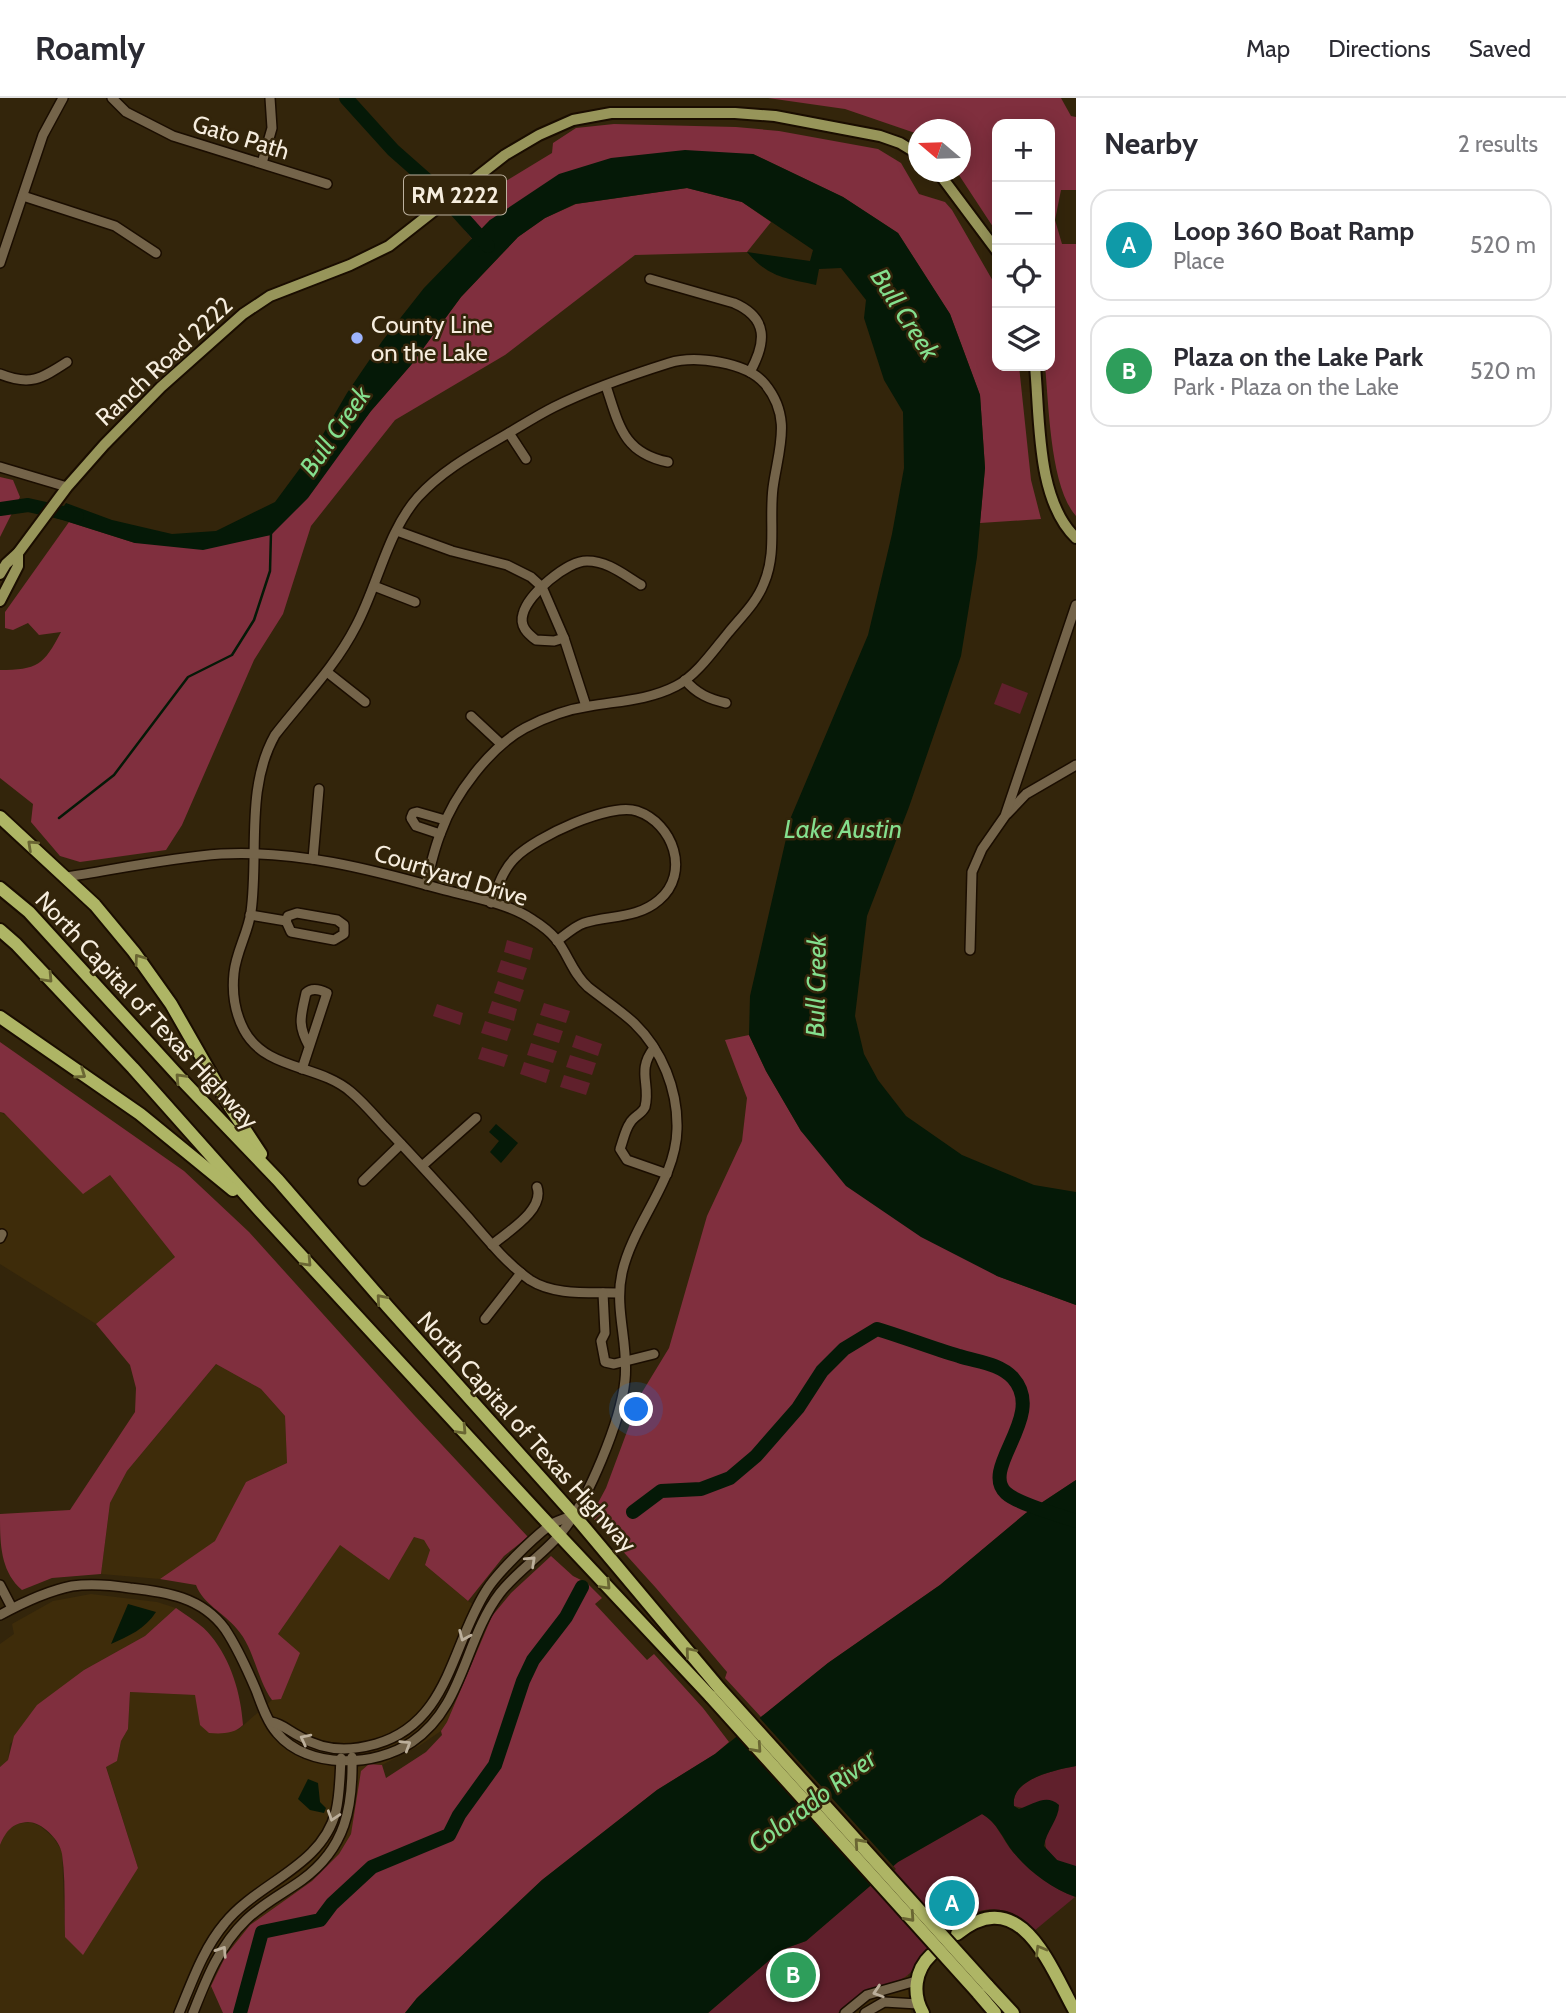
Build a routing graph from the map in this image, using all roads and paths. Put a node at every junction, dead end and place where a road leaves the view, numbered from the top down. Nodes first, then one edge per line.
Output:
1 (63, 98) edge
2 (112, 98) edge
3 (270, 98) edge
4 (908, 148) edge
5 (262, 163) junction
6 (945, 182) edge
7 (327, 184) dead end
8 (23, 196) junction
9 (993, 245) edge
10 (156, 253) dead end
11 (0, 262) edge
12 (650, 279) dead end
13 (67, 362) dead end
14 (1035, 371) edge
15 (750, 372) junction
16 (0, 374) edge
17 (606, 386) junction
18 (509, 433) junction
19 (526, 459) dead end
20 (668, 462) dead end
21 (0, 467) edge
22 (67, 487) junction
23 (397, 531) junction
24 (1076, 538) edge
25 (18, 553) junction
26 (0, 574) edge
27 (640, 585) dead end
28 (374, 586) junction
29 (542, 587) junction
30 (0, 601) edge
31 (415, 602) dead end
32 (1076, 605) edge
33 (564, 638) junction
34 (327, 672) junction
35 (685, 681) junction
36 (366, 702) dead end
37 (726, 703) dead end
38 (586, 706) junction
39 (471, 716) dead end
40 (501, 744) junction
41 (1076, 765) edge
42 (319, 789) dead end
43 (1005, 816) junction
44 (0, 817) edge
45 (445, 820) junction
46 (440, 834) junction
47 (254, 854) junction
48 (313, 859) junction
49 (66, 877) junction
50 (426, 885) junction
51 (0, 888) edge
52 (491, 903) junction
53 (250, 915) junction
54 (286, 921) junction
55 (0, 930) edge
56 (558, 941) junction
57 (970, 950) dead end
58 (0, 1015) edge
59 (309, 1046) junction
60 (654, 1048) junction
61 (302, 1069) junction
62 (476, 1118) dead end
63 (401, 1144) junction
64 (422, 1166) junction
65 (667, 1174) junction
66 (278, 1180) junction
67 (363, 1181) dead end
68 (537, 1187) dead end
69 (261, 1212) junction
70 (492, 1245) junction
71 (521, 1273) junction
72 (603, 1293) junction
73 (618, 1293) junction
74 (485, 1319) dead end
75 (654, 1354) dead end
76 (626, 1360) junction
77 (574, 1515) junction
78 (550, 1525) junction
79 (560, 1535) junction
80 (0, 1585) edge
81 (12, 1608) junction
82 (0, 1615) edge
83 (442, 1687) junction
84 (454, 1692) junction
85 (716, 1693) junction
86 (271, 1722) junction
87 (347, 1749) junction
88 (352, 1760) junction
89 (341, 1761) junction
90 (957, 1934) dead end
91 (931, 1955) dead end
92 (916, 1981) junction
93 (983, 1989) junction
94 (920, 2009) edge
95 (179, 2013) edge
96 (193, 2013) edge
97 (845, 2013) edge
98 (865, 2013) edge
99 (995, 2013) edge
100 (1013, 2013) edge
101 (1076, 2013) edge

1 - 8 street
2 - 5 street, Gato Path
3 - 5 street
4 - 22 main road, Ranch Road 2222 / RM 2222
5 - 7 street, Gato Path
6 - 9 main road
8 - 10 street
8 - 11 street
12 - 15 street
13 - 16 street
14 - 24 main road
15 - 17 street
15 - 35 street
17 - 18 street
17 - 20 street
18 - 19 street
18 - 23 street
21 - 22 street
22 - 25 main road, Ranch Road 2222 / RM 2222
23 - 28 street
23 - 29 street
25 - 26 main road, Ranch Road 2222 / RM 2222
25 - 30 main road, Ranch Road 2222 / RM 2222
27 - 29 street
28 - 31 street
28 - 34 street
29 - 33 street
29 - 33 street
32 - 43 street
33 - 38 street
34 - 36 street
34 - 47 street
35 - 37 street
35 - 38 street
38 - 40 street
39 - 40 street
40 - 45 street
41 - 43 street
42 - 48 street
43 - 57 street
49 -> 44 highway
45 - 46 street
45 - 46 street
46 - 50 street
47 - 48 street, Courtyard Drive
47 - 49 street, Courtyard Drive
47 - 53 street
48 - 50 street, Courtyard Drive
66 -> 49 highway
50 - 52 street, Courtyard Drive
66 -> 51 highway, North Capital of Texas Highway
52 - 56 street, Courtyard Drive
52 - 56 street
53 - 54 street
53 - 61 street
54 - 54 street
55 -> 69 highway, North Capital of Texas Highway
56 - 60 street, Courtyard Drive
58 -> 69 highway
59 - 59 street
59 - 61 street
60 - 65 street, Courtyard Drive
60 - 65 street
61 - 63 street
62 - 64 street
63 - 64 street
63 - 67 street
64 - 70 street
65 - 73 street, Courtyard Drive
77 -> 66 highway, North Capital of Texas Highway
68 - 70 street
69 -> 78 highway, North Capital of Texas Highway
70 - 71 street
71 - 72 street
71 - 74 street
72 - 73 street
72 - 76 street
73 - 76 street, Courtyard Drive
75 - 76 street
76 - 77 street, Courtyard Drive
77 - 78 street
77 - 79 street, Courtyard Drive
85 -> 77 highway, North Capital of Texas Highway
78 - 79 highway, North Capital of Texas Highway
78 -> 83 street
84 -> 79 street, Courtyard Drive
79 -> 85 highway, North Capital of Texas Highway
80 - 81 street
81 - 82 street, Courtyard Drive
81 - 86 street, Courtyard Drive
83 - 84 street
83 - 87 street
88 -> 84 street, Courtyard Drive
85 - 93 highway, North Capital of Texas Highway, bridge
87 -> 86 street
86 - 89 street, Courtyard Drive
87 - 88 street
87 - 89 street
88 - 89 street, Courtyard Drive
96 -> 88 street
89 -> 95 street
101 -> 90 highway
91 - 92 highway
92 - 94 highway
92 -> 97 street
93 - 99 highway, North Capital of Texas Highway
93 - 100 highway, North Capital of Texas Highway
94 - 98 street

